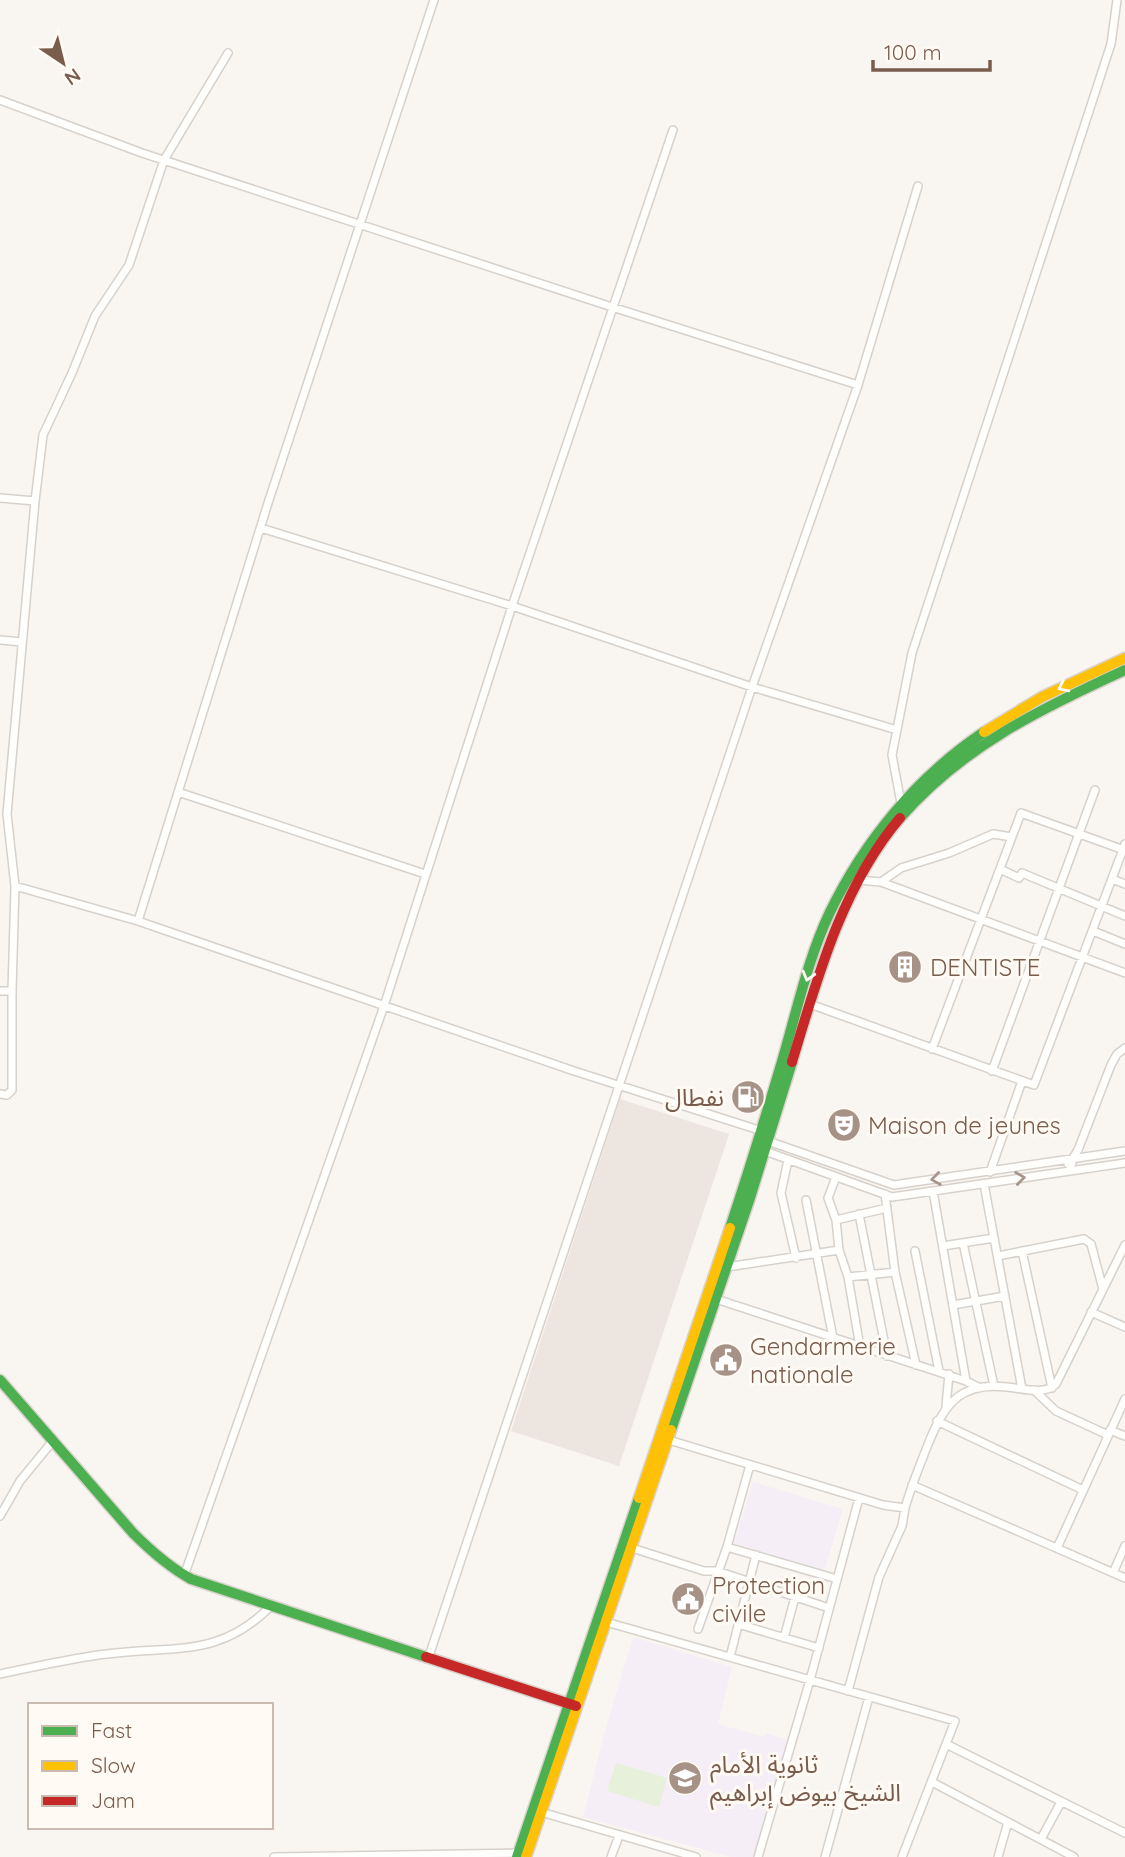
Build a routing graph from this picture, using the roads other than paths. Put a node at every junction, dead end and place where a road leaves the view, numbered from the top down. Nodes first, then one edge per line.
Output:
1 (434, 0) edge
2 (1117, 0) edge
3 (228, 53) dead end
4 (0, 100) edge
5 (673, 130) dead end
6 (164, 160) junction
7 (918, 186) dead end
8 (360, 224) junction
9 (611, 307) junction
10 (858, 385) junction
11 (0, 498) edge
12 (35, 501) junction
13 (261, 528) junction
14 (512, 606) junction
15 (0, 640) edge
16 (22, 642) junction
17 (1125, 658) edge
18 (1125, 670) edge
19 (752, 687) junction
20 (1044, 702) junction
21 (897, 730) junction
22 (1096, 790) dead end
23 (178, 792) junction
24 (901, 803) junction
25 (4, 813) edge
26 (892, 822) junction
27 (1079, 835) junction
28 (1012, 837) junction
29 (1124, 848) edge
30 (1000, 869) junction
31 (425, 874) junction
32 (1112, 879) junction
33 (858, 880) junction
34 (881, 882) junction
35 (1125, 884) edge
36 (15, 886) junction
37 (1058, 889) junction
38 (1102, 906) junction
39 (1125, 916) edge
40 (980, 919) junction
41 (138, 921) junction
42 (1093, 931) junction
43 (1039, 941) junction
44 (1125, 944) edge
45 (1083, 958) junction
46 (1124, 970) edge
47 (0, 991) edge
48 (12, 991) junction
49 (810, 1004) junction
50 (384, 1006) junction
51 (1125, 1048) edge
52 (932, 1049) junction
53 (992, 1070) junction
54 (1023, 1081) junction
55 (619, 1086) junction
56 (0, 1094) edge
57 (762, 1131) junction
58 (766, 1146) junction
59 (1125, 1151) edge
60 (788, 1160) junction
61 (1125, 1163) edge
62 (1070, 1164) junction
63 (990, 1172) junction
64 (836, 1177) junction
65 (984, 1184) junction
66 (933, 1191) junction
67 (885, 1195) junction
68 (806, 1199) dead end
69 (887, 1208) junction
70 (859, 1214) junction
71 (836, 1220) junction
72 (994, 1238) junction
73 (963, 1243) junction
74 (1125, 1245) edge
75 (943, 1246) junction
76 (839, 1250) junction
77 (915, 1251) dead end
78 (1022, 1251) junction
79 (817, 1254) junction
80 (998, 1256) junction
81 (796, 1258) junction
82 (727, 1267) junction
83 (895, 1272) junction
84 (871, 1275) junction
85 (848, 1277) junction
86 (1103, 1289) junction
87 (1005, 1296) junction
88 (716, 1299) junction
89 (976, 1300) junction
90 (953, 1305) junction
91 (1091, 1312) junction
92 (1125, 1327) edge
93 (833, 1338) junction
94 (860, 1347) junction
95 (887, 1356) junction
96 (916, 1365) junction
97 (939, 1371) junction
98 (949, 1374) junction
99 (0, 1380) edge
100 (966, 1381) junction
101 (994, 1385) junction
102 (978, 1387) junction
103 (1052, 1388) junction
104 (1023, 1389) junction
105 (1034, 1390) junction
106 (1125, 1399) edge
107 (946, 1406) junction
108 (937, 1421) junction
109 (1109, 1433) junction
110 (1125, 1436) edge
111 (669, 1440) junction
112 (52, 1442) junction
113 (750, 1465) junction
114 (912, 1485) junction
115 (1083, 1490) junction
116 (859, 1498) junction
117 (905, 1508) junction
118 (0, 1516) edge
119 (1125, 1546) edge
120 (727, 1547) junction
121 (632, 1548) junction
122 (1057, 1548) junction
123 (755, 1555) junction
124 (1121, 1566) edge
125 (717, 1571) junction
126 (1113, 1573) junction
127 (184, 1576) junction
128 (1125, 1578) edge
129 (837, 1579) junction
130 (749, 1582) junction
131 (795, 1597) junction
132 (272, 1605) junction
133 (830, 1608) junction
134 (606, 1622) junction
135 (738, 1624) junction
136 (698, 1629) dead end
137 (784, 1638) junction
138 (819, 1648) junction
139 (429, 1656) junction
140 (730, 1657) junction
141 (0, 1674) edge
142 (810, 1680) junction
143 (848, 1691) junction
144 (869, 1697) junction
145 (573, 1705) junction
146 (946, 1744) junction
147 (932, 1782) junction
148 (1061, 1802) junction
149 (541, 1812) junction
150 (1008, 1822) junction
151 (1125, 1833) edge
152 (619, 1836) junction
153 (1041, 1839) junction
154 (1065, 1854) edge
155 (679, 1855) edge
156 (520, 1856) edge
157 (274, 1857) edge
158 (611, 1857) edge
159 (696, 1857) edge
160 (758, 1857) edge
161 (825, 1857) edge
162 (902, 1857) edge
163 (998, 1857) edge
164 (1074, 1857) edge

1 - 8 street
2 - 21 street
3 - 6 street
4 - 6 street
5 - 9 street
6 - 8 street
6 - 12 street
7 - 10 street
8 - 9 street
8 - 13 street
9 - 10 street
9 - 14 street
10 - 19 street
11 - 12 street
12 - 16 street
13 - 14 street
13 - 23 street
14 - 19 street
14 - 31 street
15 - 16 street
16 - 25 street
17 -> 20 main road
18 - 20 main road
19 - 21 street
19 - 55 street
20 - 24 main road
20 - 26 main road
21 - 24 street
22 - 27 street
23 - 31 street
23 - 41 street
24 - 26 main road
25 - 36 street
26 - 33 main road
26 -> 57 main road
27 - 28 street
27 - 29 street
27 - 37 street
28 - 30 street
28 - 34 street
29 - 32 street
30 - 37 street
30 - 40 street
31 - 50 street
32 - 35 street
32 - 38 street
33 - 34 street
33 - 49 main road
34 - 40 street
36 - 41 street
36 - 48 street
37 - 38 street
37 - 43 street
38 - 39 street
38 - 42 street
40 - 43 street
40 - 52 street
41 - 50 street
42 - 44 street
42 - 45 street
43 - 45 street
43 - 53 street
45 - 46 street
45 - 54 street
47 - 48 street
48 - 56 street
49 - 52 street
49 - 58 main road
50 - 55 street
50 - 127 street
51 - 62 street
52 - 53 street
53 - 54 street
54 - 63 street
55 - 57 street
55 - 139 street
57 - 145 main road
58 - 60 street
63 -> 58 street
58 - 82 main road
59 - 62 street
60 - 64 street
60 - 81 street
61 - 62 street
62 - 63 street
65 -> 62 street
64 - 67 street
64 - 71 street
65 - 66 street
65 - 72 street
66 - 67 street
66 - 75 street
67 - 69 street
68 - 79 street
69 - 70 street
69 - 83 street
70 - 71 street
70 - 84 street
71 - 76 street
72 - 73 street
72 - 80 street
73 - 75 street
73 - 89 street
74 - 86 street
75 - 90 street
76 - 79 street
76 - 85 street
77 - 97 street
78 - 80 street
78 - 86 street
78 - 103 street
79 - 81 street
79 - 93 street
80 - 87 street
81 - 82 street
82 - 88 main road
83 - 84 street
83 - 96 street
84 - 85 street
84 - 95 street
85 - 94 street
86 - 91 street
87 - 89 street
87 - 104 street
88 - 93 street
88 - 111 main road
89 - 90 street
89 - 101 street
90 - 100 street
91 - 92 street
91 - 103 street
93 - 94 street
94 - 95 street
95 - 96 street
96 - 97 street
97 - 98 street
98 - 100 street
98 - 107 street
99 - 112 main road
100 - 102 street
101 - 102 street
101 - 104 street
102 - 107 street
103 - 105 street
104 - 105 street
105 - 109 street
106 - 109 street
107 - 108 street
108 - 114 street
108 - 115 street
109 - 110 street
109 - 115 street
111 - 113 street
111 - 121 main road
112 - 118 street
112 - 127 main road
113 - 116 street
113 - 120 street
114 - 117 street
114 - 122 street
115 - 122 street
116 - 117 street
116 - 129 street
117 - 143 street
119 - 124 street
120 - 123 street
120 - 125 street
121 - 125 street
121 - 134 main road
122 - 126 street
123 - 129 street
123 - 130 street
124 - 126 street
125 - 130 street
125 - 136 street
126 - 128 street
127 - 132 main road
129 - 133 street
130 - 131 street
130 - 135 street
131 - 133 street
131 - 137 street
132 - 139 main road
132 - 141 street
133 - 138 street
134 - 140 street
134 - 145 main road
135 - 137 street
135 - 140 street
137 - 138 street
138 - 142 street
139 - 145 main road
140 - 142 street
142 - 143 street
142 - 160 street
143 - 144 street
144 - 146 street
144 - 161 street
145 - 149 main road
145 - 156 main road
146 - 147 street
146 - 148 street
147 - 150 street
147 - 162 street
148 - 151 street
148 - 153 street
149 - 152 street
149 - 156 main road
150 - 153 street
150 - 163 street
152 - 155 street
152 - 158 street
153 - 154 street
154 - 164 street
155 - 159 street
156 - 157 street

